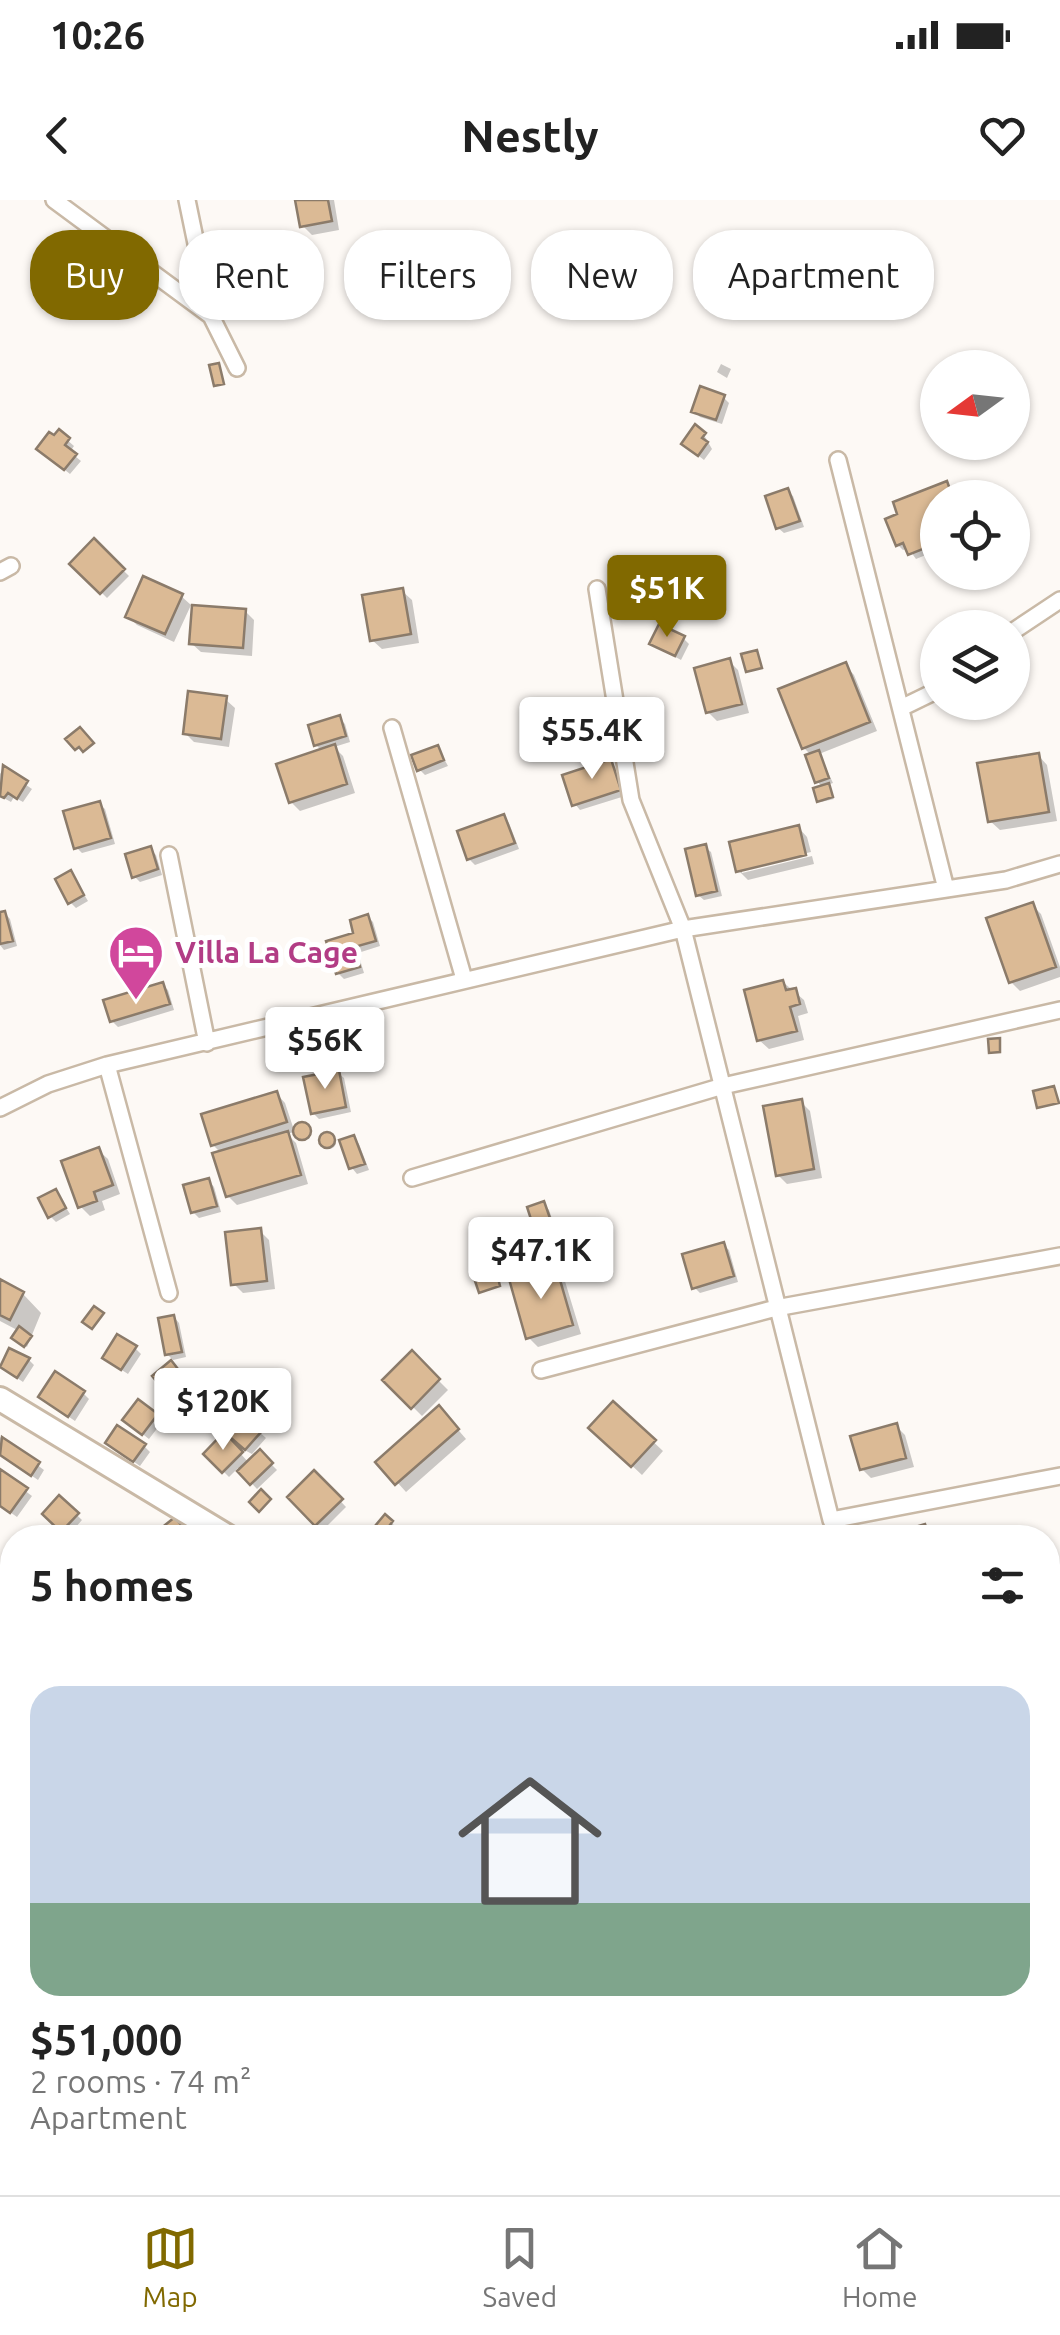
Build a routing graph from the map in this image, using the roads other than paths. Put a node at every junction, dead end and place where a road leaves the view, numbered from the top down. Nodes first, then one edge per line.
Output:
1 (54, 200) edge
2 (187, 200) edge
3 (193, 230) edge
4 (179, 292) edge
5 (213, 320) edge
6 (236, 368) dead end
7 (838, 460) dead end
8 (597, 588) dead end
9 (1060, 600) edge
10 (1030, 620) edge
11 (920, 699) edge
12 (900, 708) junction
13 (392, 728) dead end
14 (169, 855) dead end
15 (1060, 864) edge
16 (946, 889) junction
17 (682, 929) junction
18 (464, 979) junction
19 (1060, 1010) edge
20 (207, 1043) junction
21 (107, 1065) junction
22 (724, 1086) junction
23 (0, 1108) edge
24 (412, 1178) dead end
25 (1060, 1256) edge
26 (169, 1293) dead end
27 (776, 1308) junction
28 (541, 1370) dead end
29 (0, 1400) edge
30 (1060, 1476) edge
31 (830, 1520) junction
32 (208, 1525) edge
33 (832, 1525) edge

1 - 4 street
2 - 3 street
5 - 6 street
7 - 12 street
8 - 17 street
9 - 10 street
11 - 12 street
12 - 16 street
13 - 18 street
14 - 20 street
15 - 16 street
16 - 17 street
17 - 18 street
17 - 22 street
18 - 20 street
19 - 22 street
20 - 21 street
21 - 23 street
21 - 26 street
22 - 24 street
22 - 27 street
25 - 27 street
27 - 28 street
27 - 31 street
29 - 32 main road
30 - 31 street
31 - 33 street

